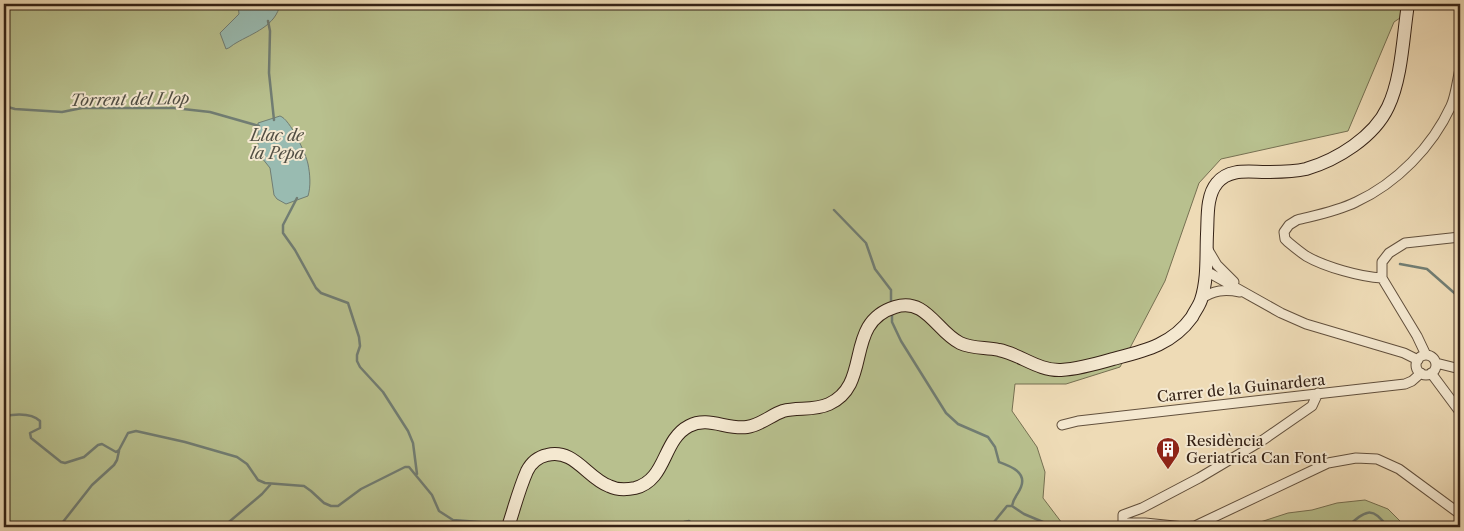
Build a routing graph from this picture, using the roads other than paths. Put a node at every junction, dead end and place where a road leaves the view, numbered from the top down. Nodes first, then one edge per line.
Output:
1 (1408, 4) edge
2 (1460, 69) edge
3 (1460, 238) edge
4 (1207, 248) junction
5 (1206, 271) junction
6 (1382, 278) junction
7 (1245, 293) junction
8 (1202, 299) junction
9 (1422, 357) junction
10 (1436, 363) junction
11 (1460, 369) edge
12 (1421, 373) junction
13 (1431, 373) junction
14 (1318, 394) junction
15 (1460, 412) edge
16 (1062, 425) dead end
17 (1460, 514) edge
18 (508, 527) edge

1 - 4 street
2 - 6 street
3 - 6 street
4 - 5 street
4 - 7 street
5 - 7 street
5 - 8 street
6 - 9 street
7 - 8 street
7 - 9 street
8 - 18 street
9 - 10 street
9 - 12 street
10 - 11 street
10 - 13 street
12 - 13 street
12 - 14 street, Carrer de la Guinardera
13 - 15 street
14 - 16 street, Carrer de la Guinardera
14 - 17 street

